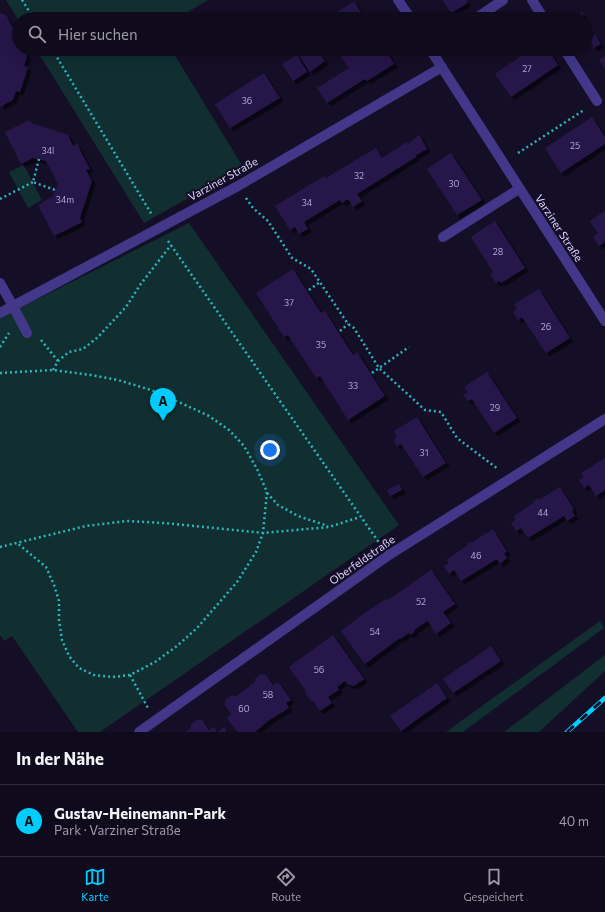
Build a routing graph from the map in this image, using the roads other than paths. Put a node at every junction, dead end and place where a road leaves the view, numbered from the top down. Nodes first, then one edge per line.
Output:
1 (398, 0) edge
2 (503, 0) edge
3 (532, 0) edge
4 (406, 12) edge
5 (485, 12) edge
6 (540, 12) edge
7 (435, 56) edge
8 (568, 56) edge
9 (442, 67) junction
10 (597, 102) road end
11 (519, 189) junction
12 (443, 237) dead end
13 (0, 283) edge
14 (13, 306) junction
15 (0, 313) edge
16 (605, 321) edge
17 (27, 333) road end
18 (605, 419) edge
19 (139, 732) edge

1 - 4 street
2 - 5 street
3 - 6 street
7 - 9 street, Varziner Straße
8 - 10 street
9 - 11 street, Varziner Straße
9 - 14 street, Varziner Straße
11 - 12 street
11 - 16 street, Varziner Straße
13 - 14 street
14 - 15 street, Varziner Straße
14 - 17 street
18 - 19 street, Oberfeldstraße

